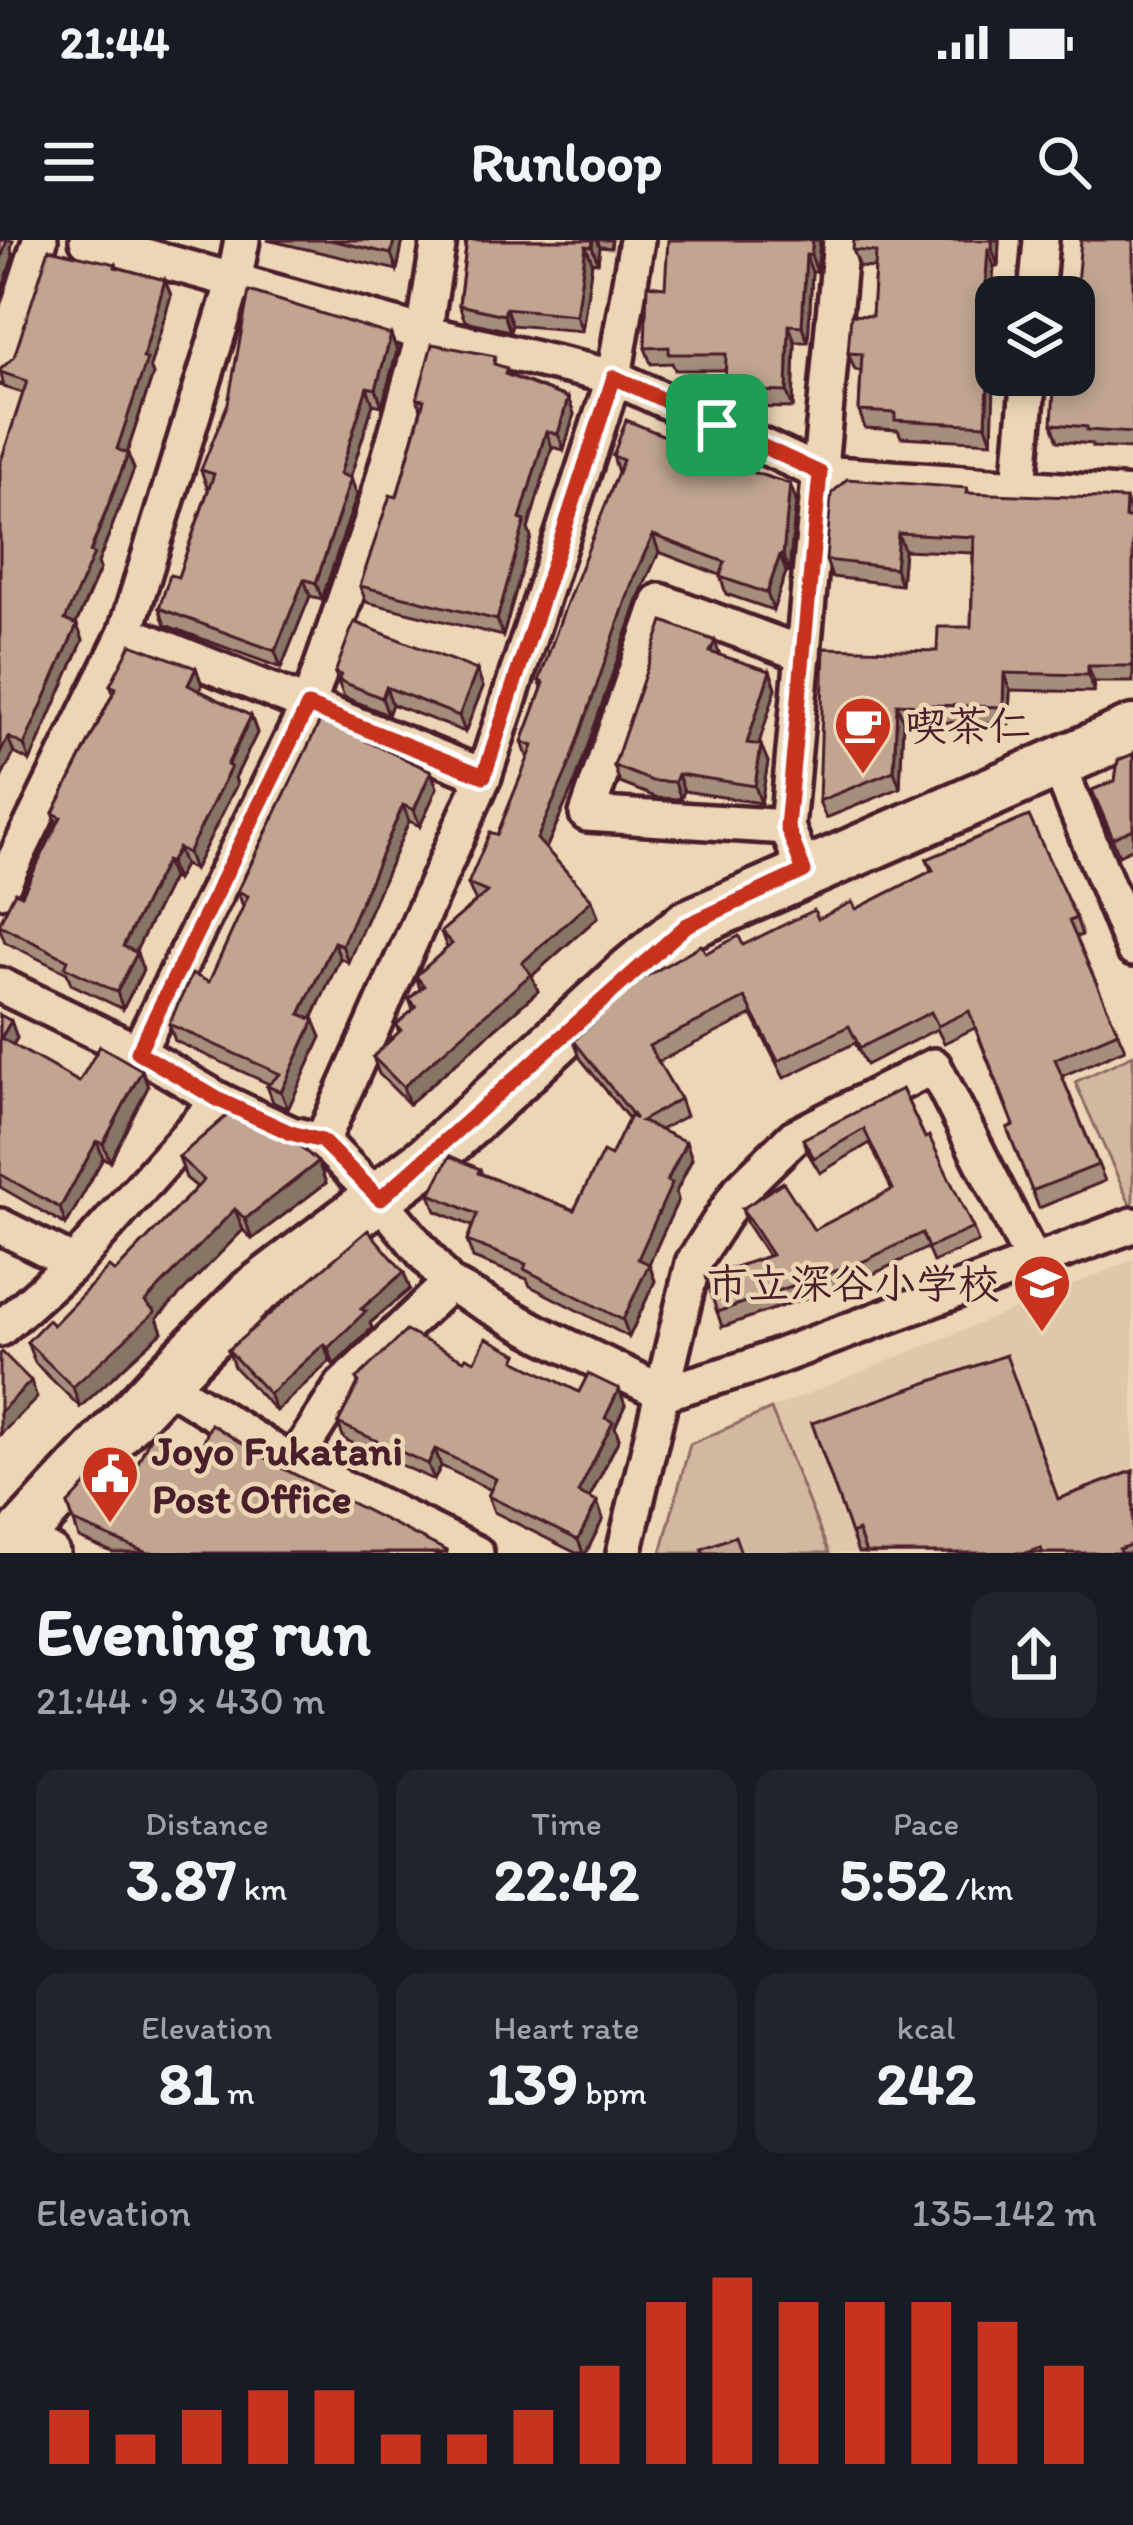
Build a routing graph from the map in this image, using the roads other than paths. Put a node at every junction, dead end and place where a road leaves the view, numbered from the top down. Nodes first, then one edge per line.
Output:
1 (40, 240) edge
2 (87, 240) edge
3 (242, 240) edge
4 (440, 240) edge
5 (637, 240) edge
6 (841, 240) edge
7 (1041, 240) edge
8 (1038, 276) edge
9 (235, 281) junction
10 (424, 333) junction
11 (0, 366) edge
12 (614, 377) junction
13 (1027, 396) edge
14 (820, 473) junction
15 (1018, 486) junction
16 (1133, 495) edge
17 (126, 632) junction
18 (803, 654) junction
19 (308, 706) junction
20 (1133, 730) edge
21 (1058, 764) junction
22 (484, 776) junction
23 (795, 849) junction
24 (0, 890) edge
25 (1133, 949) edge
26 (0, 985) edge
27 (138, 1052) junction
28 (219, 1100) junction
29 (322, 1141) junction
30 (380, 1199) junction
31 (1133, 1225) edge
32 (0, 1226) edge
33 (1033, 1262) junction
34 (74, 1263) junction
35 (449, 1285) junction
36 (0, 1329) edge
37 (163, 1382) junction
38 (664, 1393) junction
39 (293, 1463) junction
40 (24, 1547) edge
41 (476, 1553) edge
42 (624, 1553) edge

1 - 11 street
2 - 9 street
3 - 9 street
4 - 10 street
5 - 12 street
6 - 14 street
7 - 8 street
9 - 10 street
9 - 17 street
10 - 12 street
10 - 19 street
12 - 14 street
12 - 22 street
13 - 15 street
14 - 15 street
14 - 18 street
15 - 16 street
17 - 19 street
17 - 24 street
18 - 23 street
18 - 23 street
19 - 22 street
19 - 27 street
20 - 21 street
21 - 23 street
21 - 25 street
22 - 29 street
23 - 30 street
26 - 27 street
27 - 28 street
28 - 29 street
28 - 34 street
29 - 30 street
30 - 35 street
30 - 37 street
31 - 33 street
32 - 34 street
33 - 38 street
33 - 38 street
34 - 36 street
35 - 38 street
35 - 39 street
37 - 39 street
37 - 40 street
38 - 42 street
39 - 41 street

